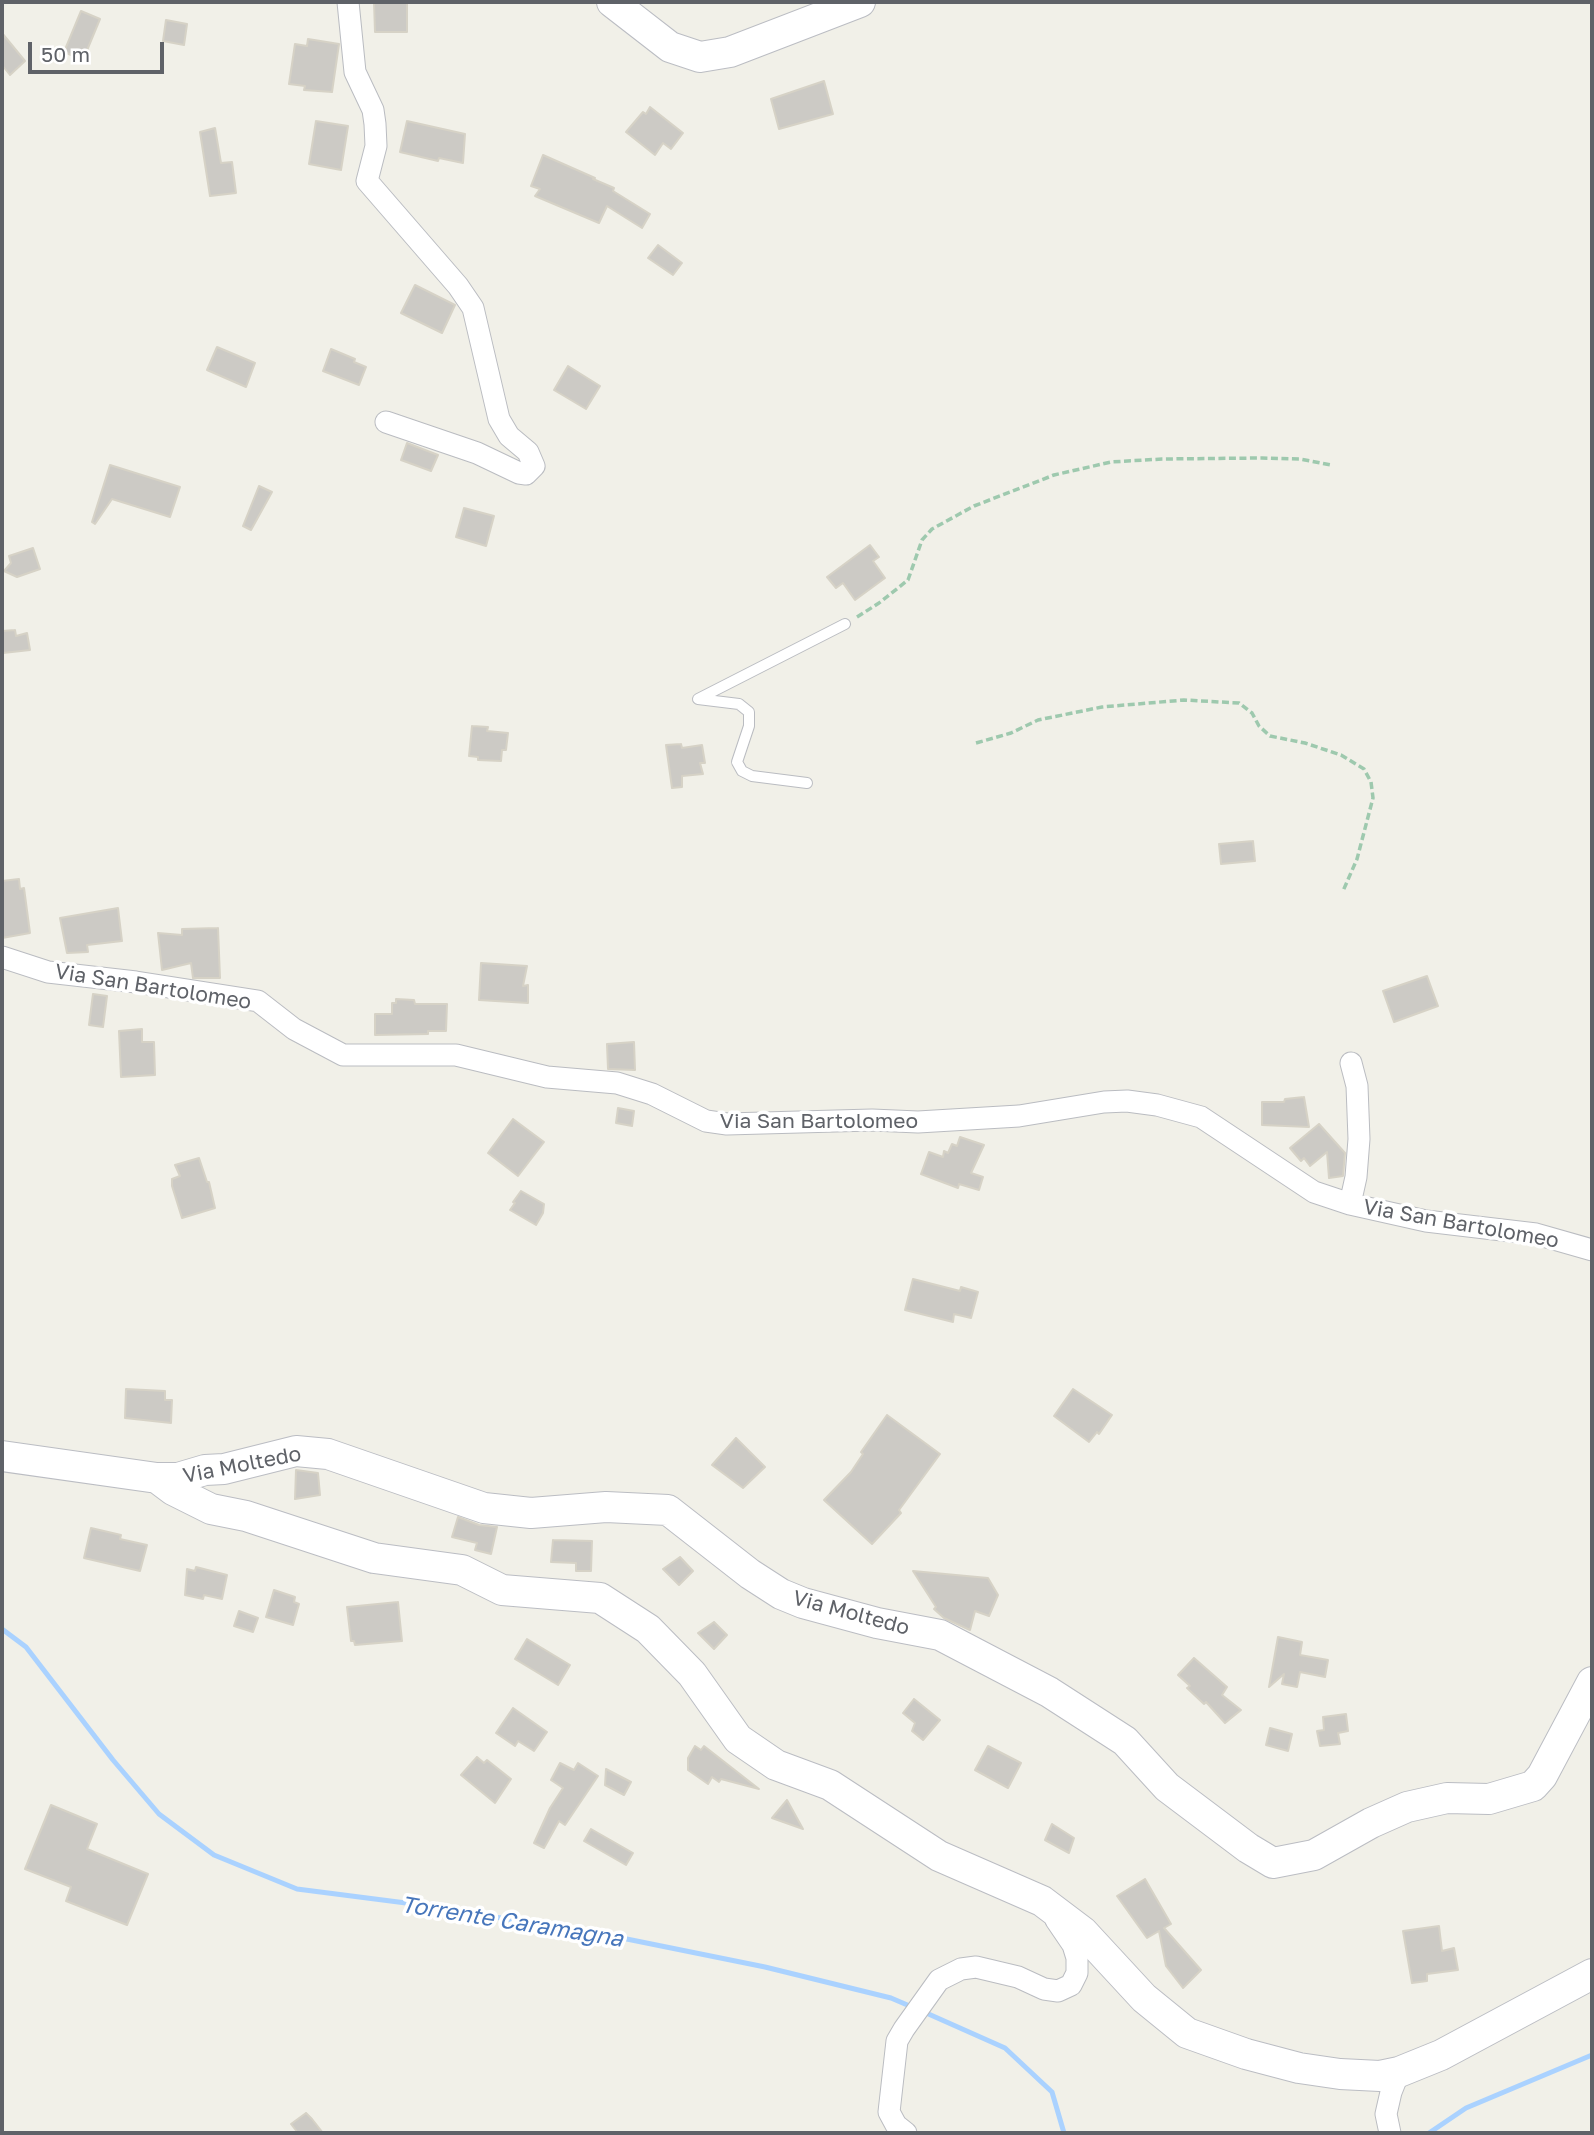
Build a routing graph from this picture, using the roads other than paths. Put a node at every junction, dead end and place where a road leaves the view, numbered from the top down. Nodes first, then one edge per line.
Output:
1 (348, 2) edge
2 (612, 2) edge
3 (860, 2) edge
4 (386, 422) dead end
5 (845, 624) road end
6 (807, 783) dead end
7 (2, 957) edge
8 (1352, 1063) dead end
9 (1350, 1204) junction
10 (1592, 1250) edge
11 (2, 1456) edge
12 (224, 1469) junction
13 (157, 1478) junction
14 (246, 1516) junction
15 (1592, 1682) edge
16 (1042, 1901) junction
17 (1592, 1974) edge
18 (1399, 2072) junction
19 (1390, 2132) edge
20 (906, 2133) edge

1 - 4 street
2 - 3 street
5 - 6 lane
7 - 9 street, Via San Bartolomeo
8 - 9 street
9 - 10 street, Via San Bartolomeo
11 - 13 street, Via Moltedo
12 - 13 street, Via Moltedo
12 - 14 street
12 - 15 street, Via Moltedo
13 - 14 street
14 - 16 street
16 - 18 street
16 - 20 street
17 - 18 street
18 - 19 street

